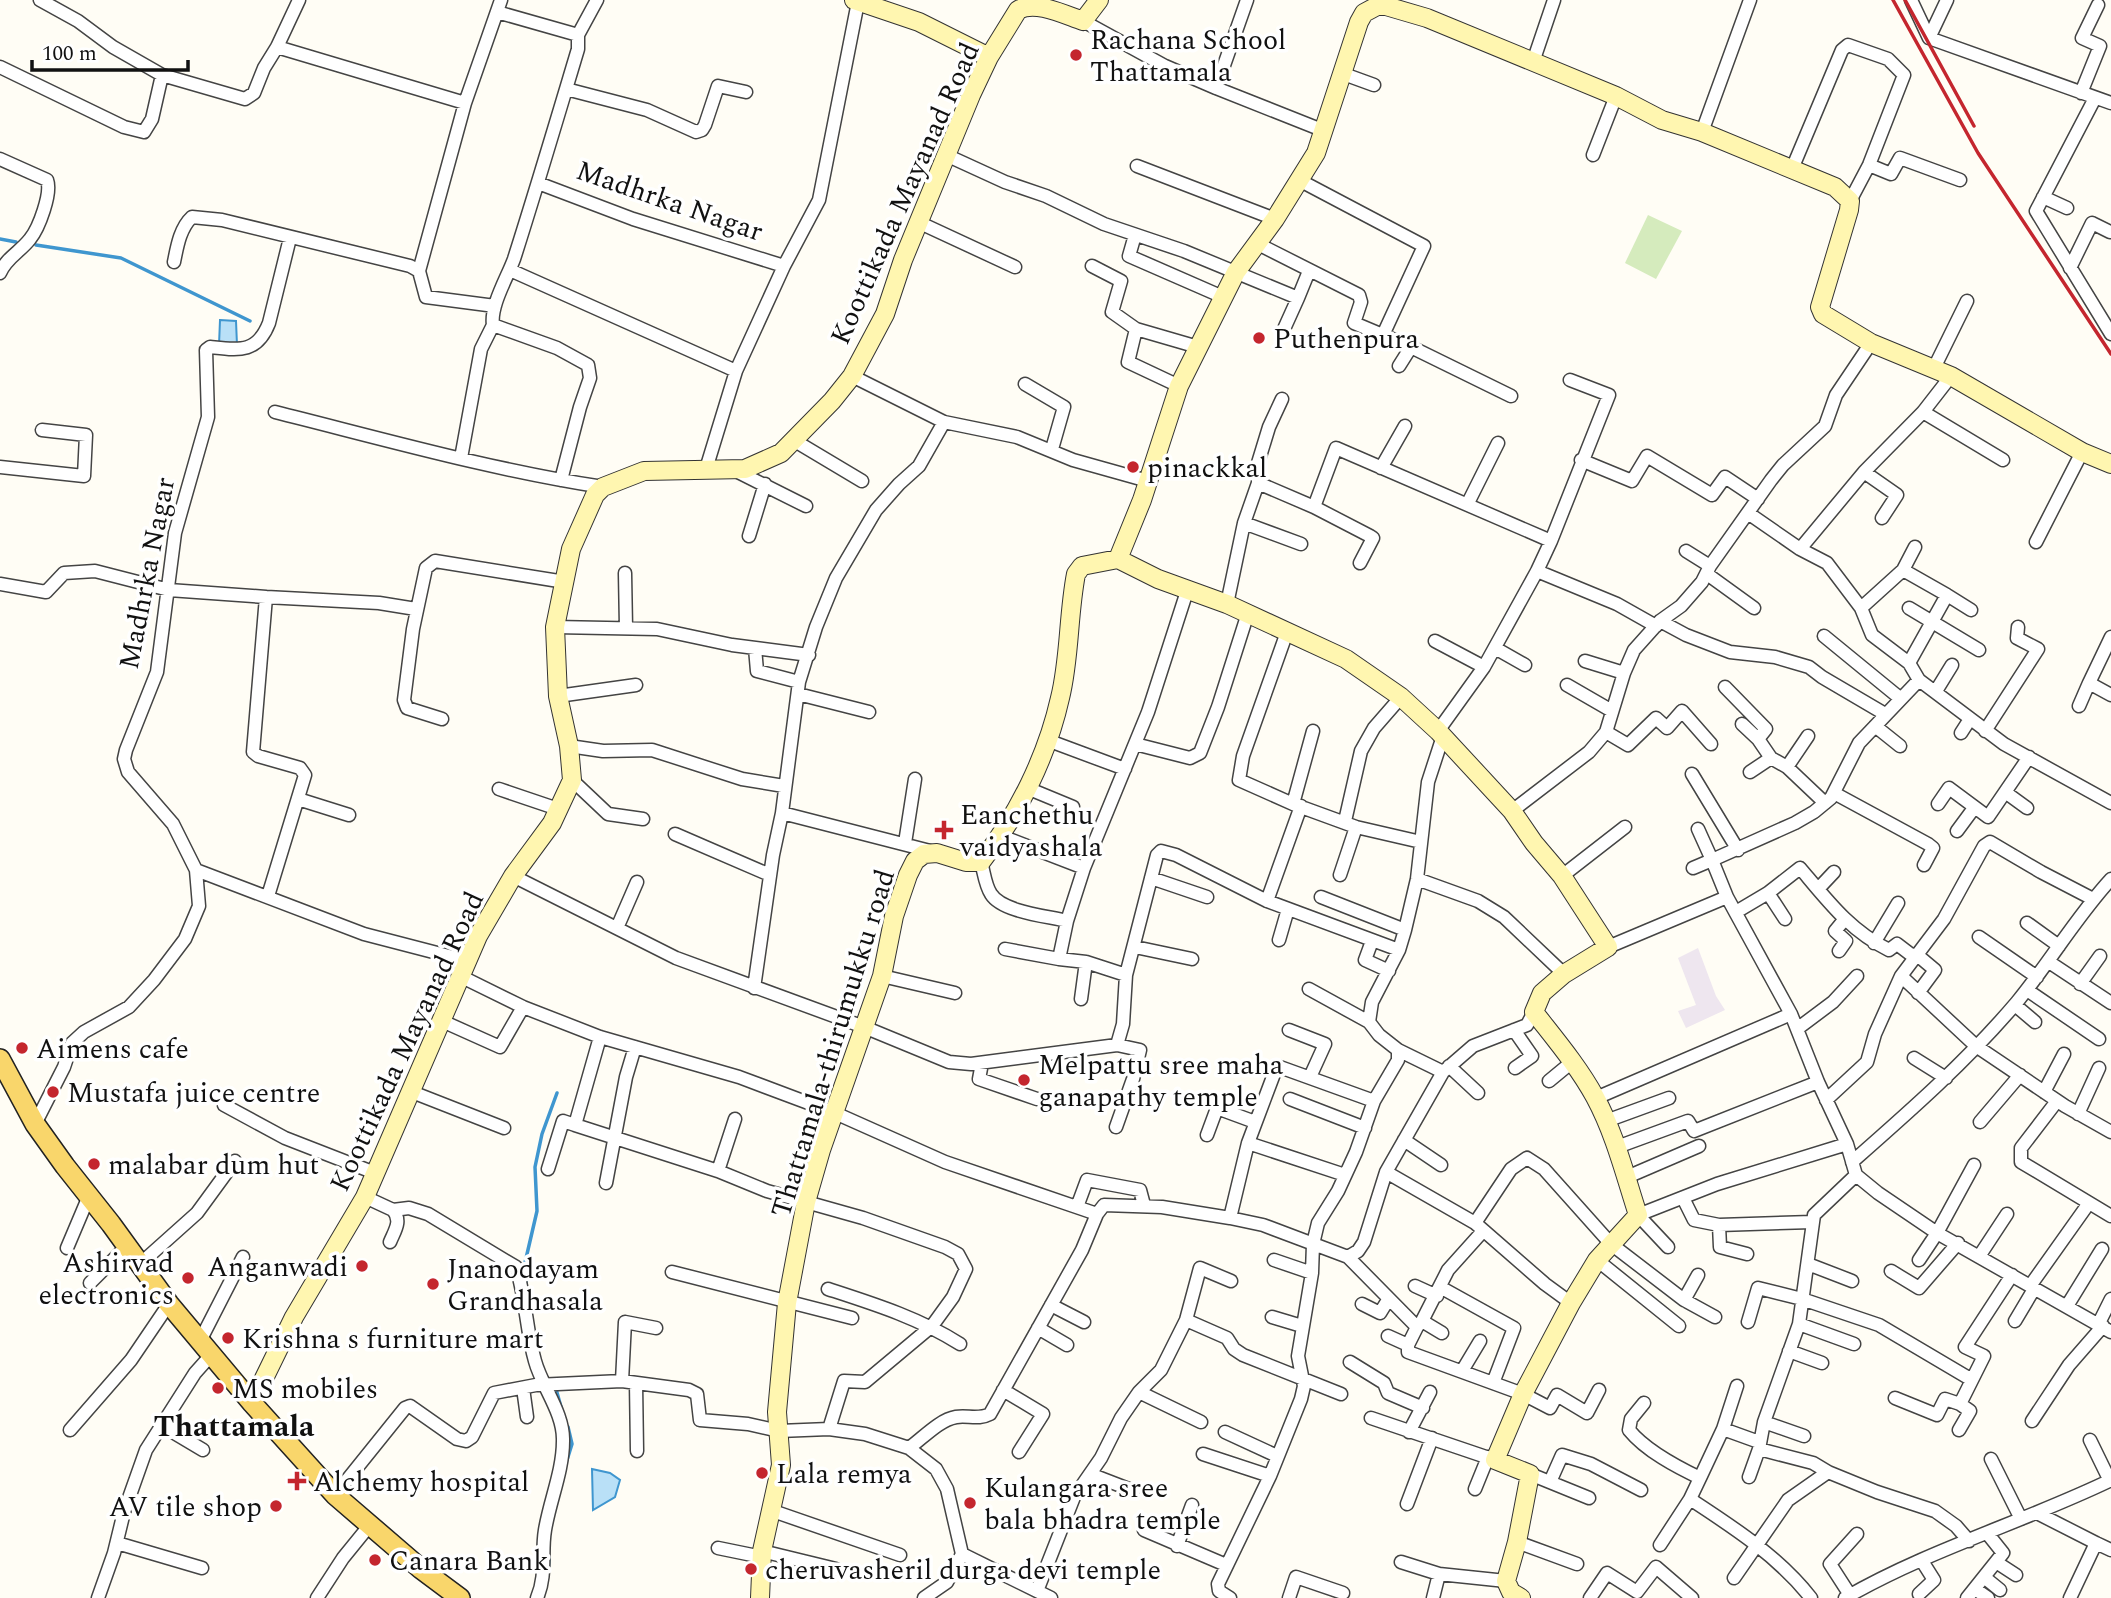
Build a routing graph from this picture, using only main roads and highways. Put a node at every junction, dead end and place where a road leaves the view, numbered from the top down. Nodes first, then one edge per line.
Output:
1 (0, 1060) edge
2 (460, 1598) edge

1 - 2 main road

